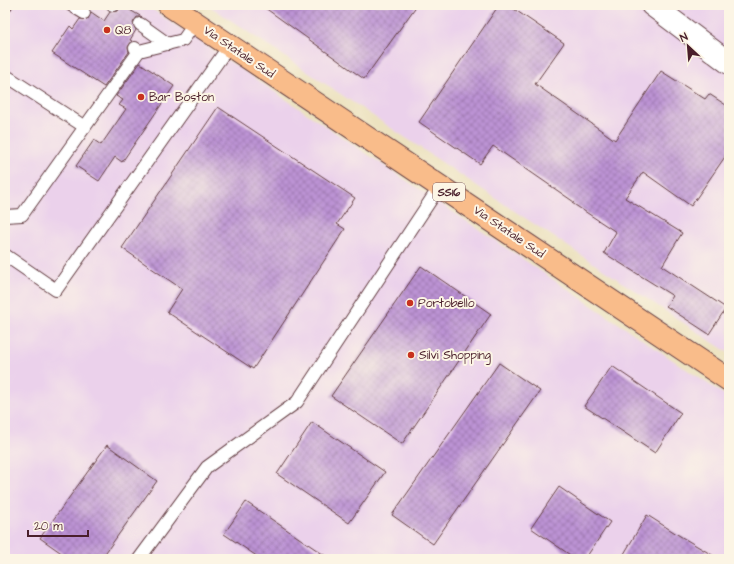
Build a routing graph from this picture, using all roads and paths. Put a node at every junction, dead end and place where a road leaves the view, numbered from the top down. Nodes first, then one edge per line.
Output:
1 (71, 5) edge
2 (169, 5) edge
3 (652, 5) edge
4 (84, 14) dead end
5 (195, 23) junction
6 (140, 24) dead end
7 (168, 44) junction
8 (229, 46) junction
9 (729, 63) edge
10 (5, 75) edge
11 (85, 127) junction
12 (440, 186) junction
13 (5, 216) edge
14 (5, 255) edge
15 (729, 380) edge
16 (139, 559) edge

1 - 4 lane
2 - 5 main road, Via Statale Sud / SS16
3 - 9 street
5 - 7 lane
5 - 8 main road, Via Statale Sud / SS16
6 - 7 lane
7 - 11 lane
8 - 12 main road, Via Statale Sud / SS16
8 - 14 lane
10 - 11 lane
11 - 13 lane
12 - 15 main road, Via Statale Sud / SS16
12 - 16 lane

